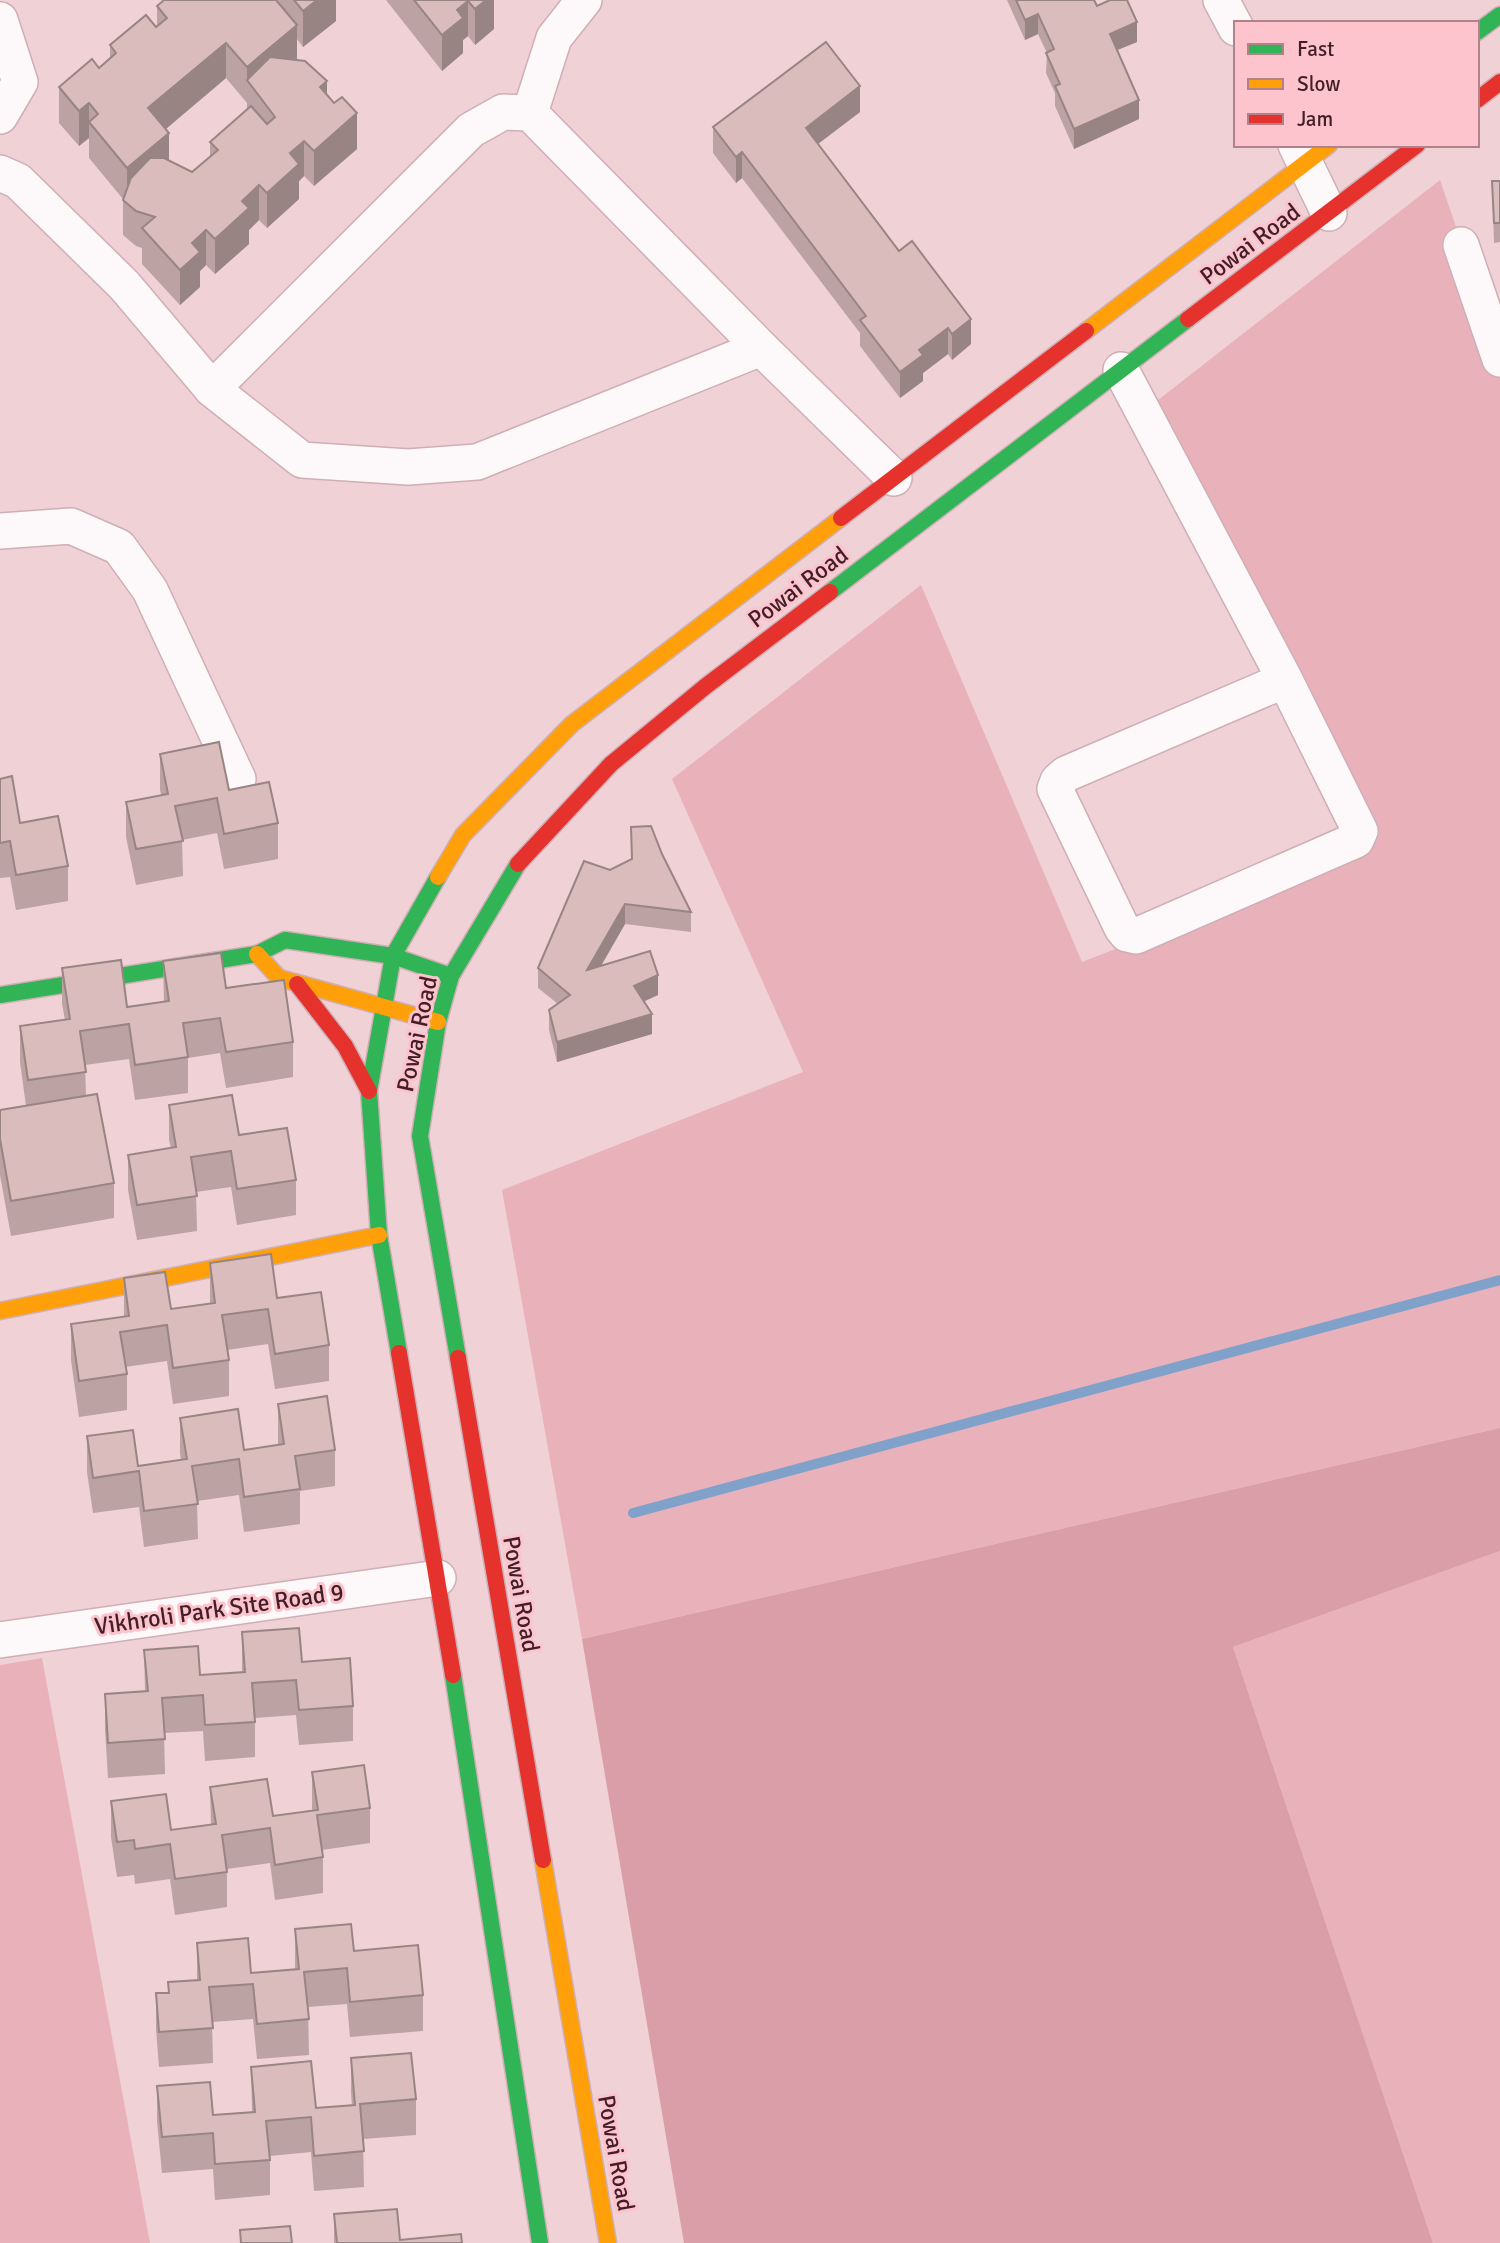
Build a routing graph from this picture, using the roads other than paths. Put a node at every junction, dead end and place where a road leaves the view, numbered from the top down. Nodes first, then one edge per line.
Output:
1 (584, 0) edge
2 (1221, 0) edge
3 (1500, 15) edge
4 (0, 20) edge
5 (1234, 24) edge
6 (1479, 31) edge
7 (1500, 82) edge
8 (1479, 98) edge
9 (530, 113) junction
10 (0, 116) edge
11 (1414, 147) edge
12 (1310, 151) edge
13 (0, 173) edge
14 (1329, 213) junction
15 (1461, 245) dead end
16 (761, 348) junction
17 (1500, 359) edge
18 (1121, 370) junction
19 (212, 390) junction
20 (894, 478) junction
21 (0, 531) edge
22 (1285, 680) junction
23 (237, 779) dead end
24 (257, 954) junction
25 (393, 956) junction
26 (451, 976) junction
27 (297, 985) junction
28 (0, 995) edge
29 (382, 1006) junction
30 (438, 1022) junction
31 (369, 1091) junction
32 (379, 1235) junction
33 (0, 1311) edge
34 (438, 1578) junction
35 (0, 1640) edge
36 (541, 2243) edge
37 (608, 2243) edge

1 - 9 street
2 - 5 street
3 - 6 main road
4 - 10 street
7 - 8 main road
9 - 16 street
9 - 19 street
11 - 14 main road, Powai Road
12 - 14 street
12 - 20 main road, Powai Road
13 - 19 street
14 - 18 main road, Powai Road
15 - 17 street
16 - 19 street
16 - 20 street
18 - 22 street
18 - 26 main road, Powai Road
20 - 25 main road, Powai Road
21 - 23 street
22 - 22 street
24 - 25 main road
24 - 27 main road
24 - 28 main road
25 - 26 main road
25 - 29 main road, Powai Road
26 - 30 main road, Powai Road
27 - 29 main road
27 - 31 main road
29 - 30 main road
29 - 31 main road, Powai Road
30 - 37 main road, Powai Road
31 - 32 main road, Powai Road
32 - 33 main road
32 - 34 main road, Powai Road
34 - 35 street, Vikhroli Park Site Road 9
34 - 36 main road, Powai Road

